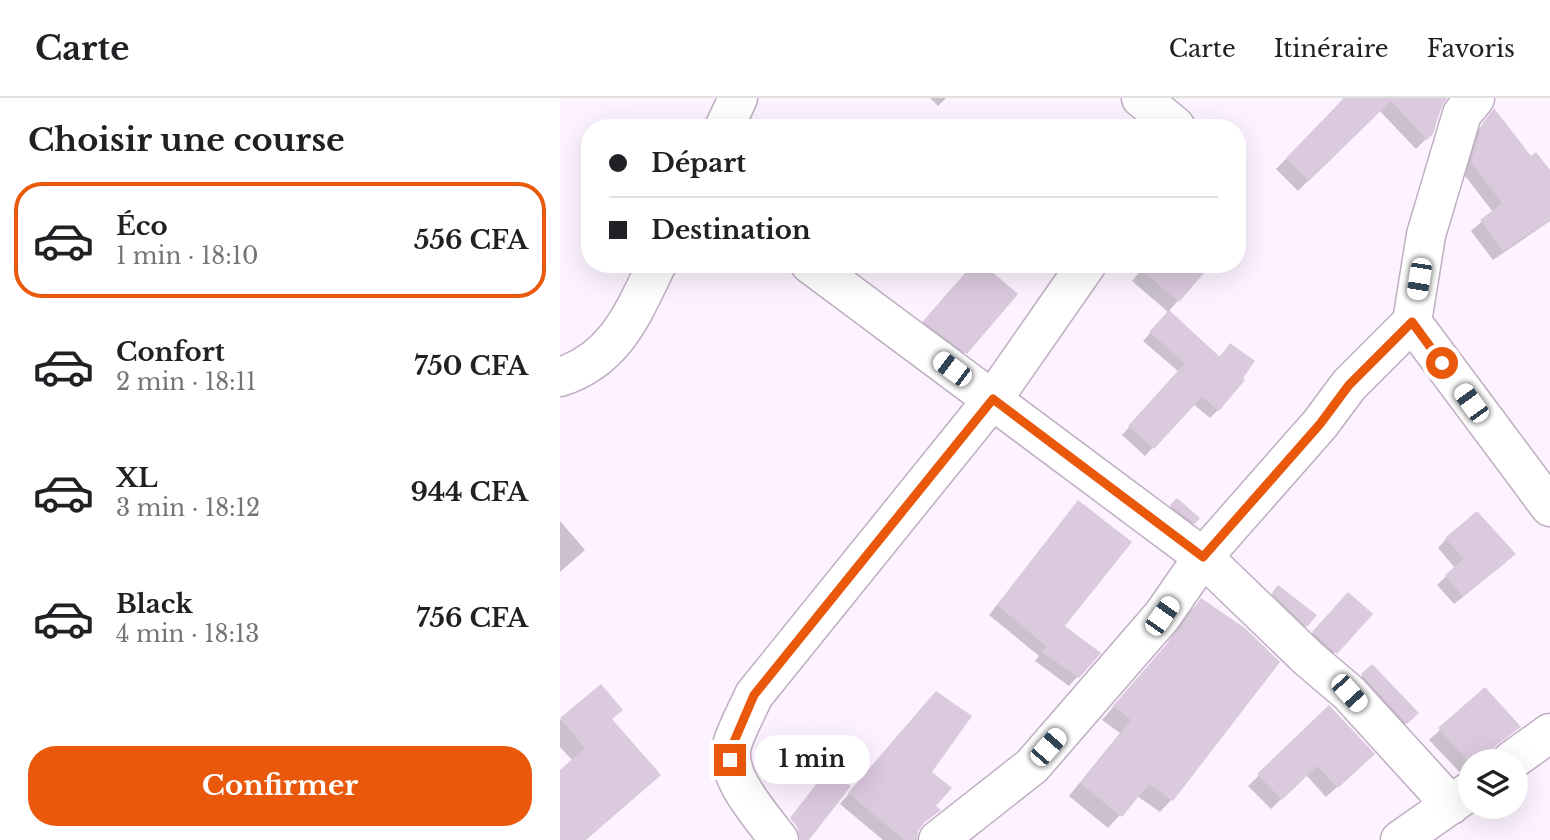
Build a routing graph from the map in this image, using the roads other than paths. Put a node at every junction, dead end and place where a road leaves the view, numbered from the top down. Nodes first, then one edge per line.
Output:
1 (738, 98) edge
2 (1141, 98) edge
3 (1475, 98) edge
4 (1181, 117) edge
5 (728, 119) edge
6 (652, 273) edge
7 (822, 273) edge
8 (1081, 273) edge
9 (1412, 322) junction
10 (560, 377) edge
11 (993, 399) junction
12 (1550, 507) edge
13 (1203, 557) junction
14 (1550, 733) edge
15 (1528, 749) edge
16 (1458, 796) edge
17 (1458, 799) edge
18 (779, 840) edge
19 (938, 840) edge
20 (1400, 840) edge

1 - 5 street
2 - 4 street
3 - 9 street
6 - 10 street
7 - 11 street
8 - 11 street
9 - 12 street
9 - 13 street
11 - 13 street
11 - 18 street
13 - 16 street
13 - 19 street
14 - 15 street
17 - 20 street

